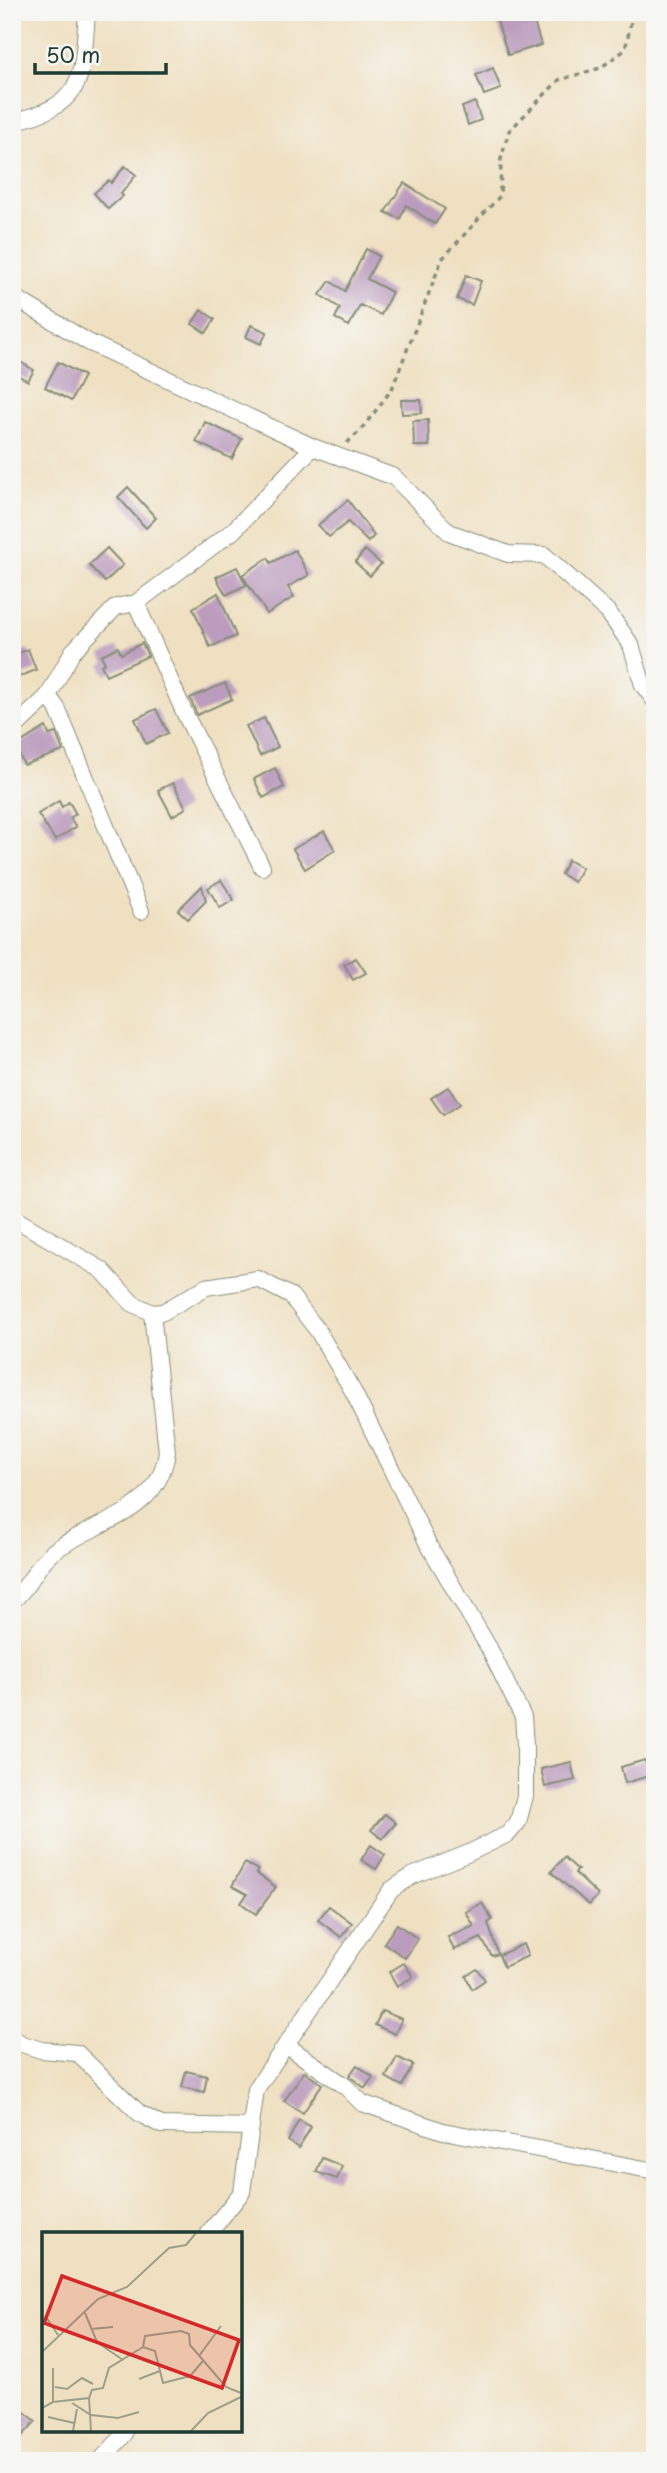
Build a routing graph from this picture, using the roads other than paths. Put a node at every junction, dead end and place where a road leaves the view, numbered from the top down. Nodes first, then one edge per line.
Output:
1 (87, 12) edge
2 (12, 122) edge
3 (12, 296) edge
4 (313, 447) junction
5 (136, 603) junction
6 (48, 696) junction
7 (655, 701) edge
8 (12, 730) edge
9 (262, 867) dead end
10 (141, 911) dead end
11 (12, 1217) edge
12 (152, 1313) junction
13 (12, 1601) edge
14 (12, 2037) edge
15 (286, 2045) junction
16 (250, 2127) junction
17 (655, 2171) edge
18 (210, 2232) edge
19 (124, 2431) edge
20 (100, 2461) edge

1 - 2 street
3 - 4 street
4 - 5 street
4 - 7 street
5 - 6 street
5 - 9 street
6 - 8 street
6 - 10 street
11 - 12 street
12 - 13 street
12 - 15 street
14 - 16 street
15 - 16 street
15 - 17 street
16 - 18 street
19 - 20 street

